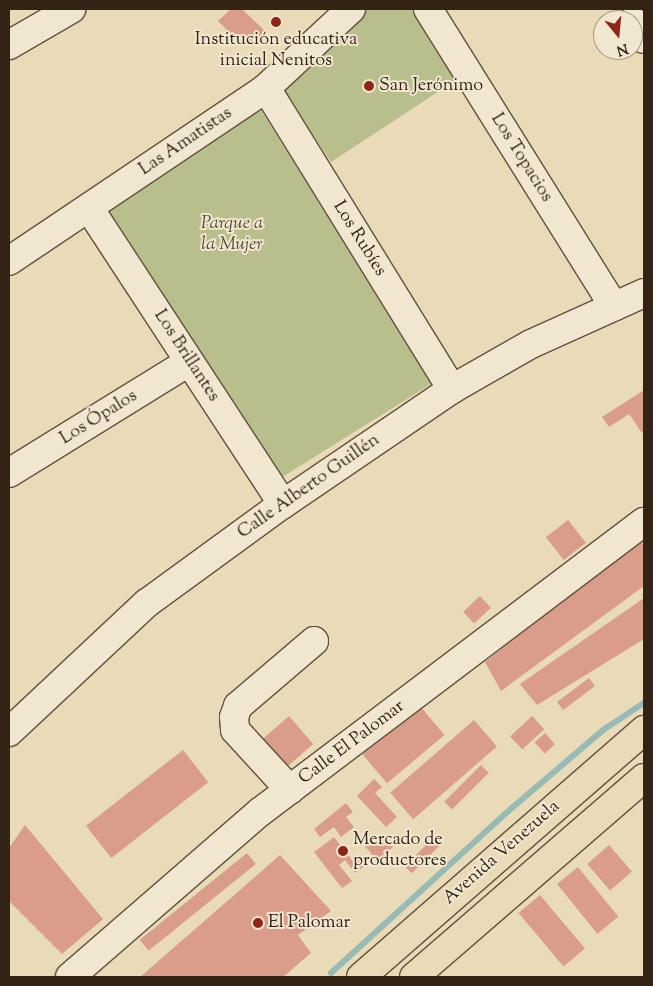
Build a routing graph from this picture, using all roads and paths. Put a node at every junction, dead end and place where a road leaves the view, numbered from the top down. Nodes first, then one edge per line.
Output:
1 (71, 9) edge
2 (351, 9) edge
3 (428, 9) edge
4 (9, 46) edge
5 (266, 88) junction
6 (89, 208) junction
7 (9, 261) edge
8 (644, 293) edge
9 (614, 307) junction
10 (189, 362) junction
11 (452, 389) junction
12 (9, 474) edge
13 (283, 504) junction
14 (644, 522) edge
15 (314, 641) dead end
16 (644, 731) edge
17 (9, 732) edge
18 (644, 778) edge
19 (290, 790) junction
20 (70, 977) edge
21 (361, 977) edge
22 (414, 977) edge

1 - 4 street
2 - 5 street, Las Amatistas
3 - 9 street, Los Topacios
5 - 6 street, Las Amatistas
5 - 11 street, Los Rubíes
6 - 7 street, Las Amatistas
6 - 10 street, Los Brillantes
8 - 9 street, Calle Alberto Guillén
9 - 11 street, Calle Alberto Guillén
10 - 12 street, Los Ópalos
10 - 13 street, Los Brillantes
11 - 13 street, Calle Alberto Guillén
13 - 17 street, Calle Alberto Guillén
14 - 19 street, Calle El Palomar
15 - 19 street
16 - 21 main road, Avenida Venezuela
18 - 22 main road, Avenida Venezuela
19 - 20 street, Calle El Palomar

